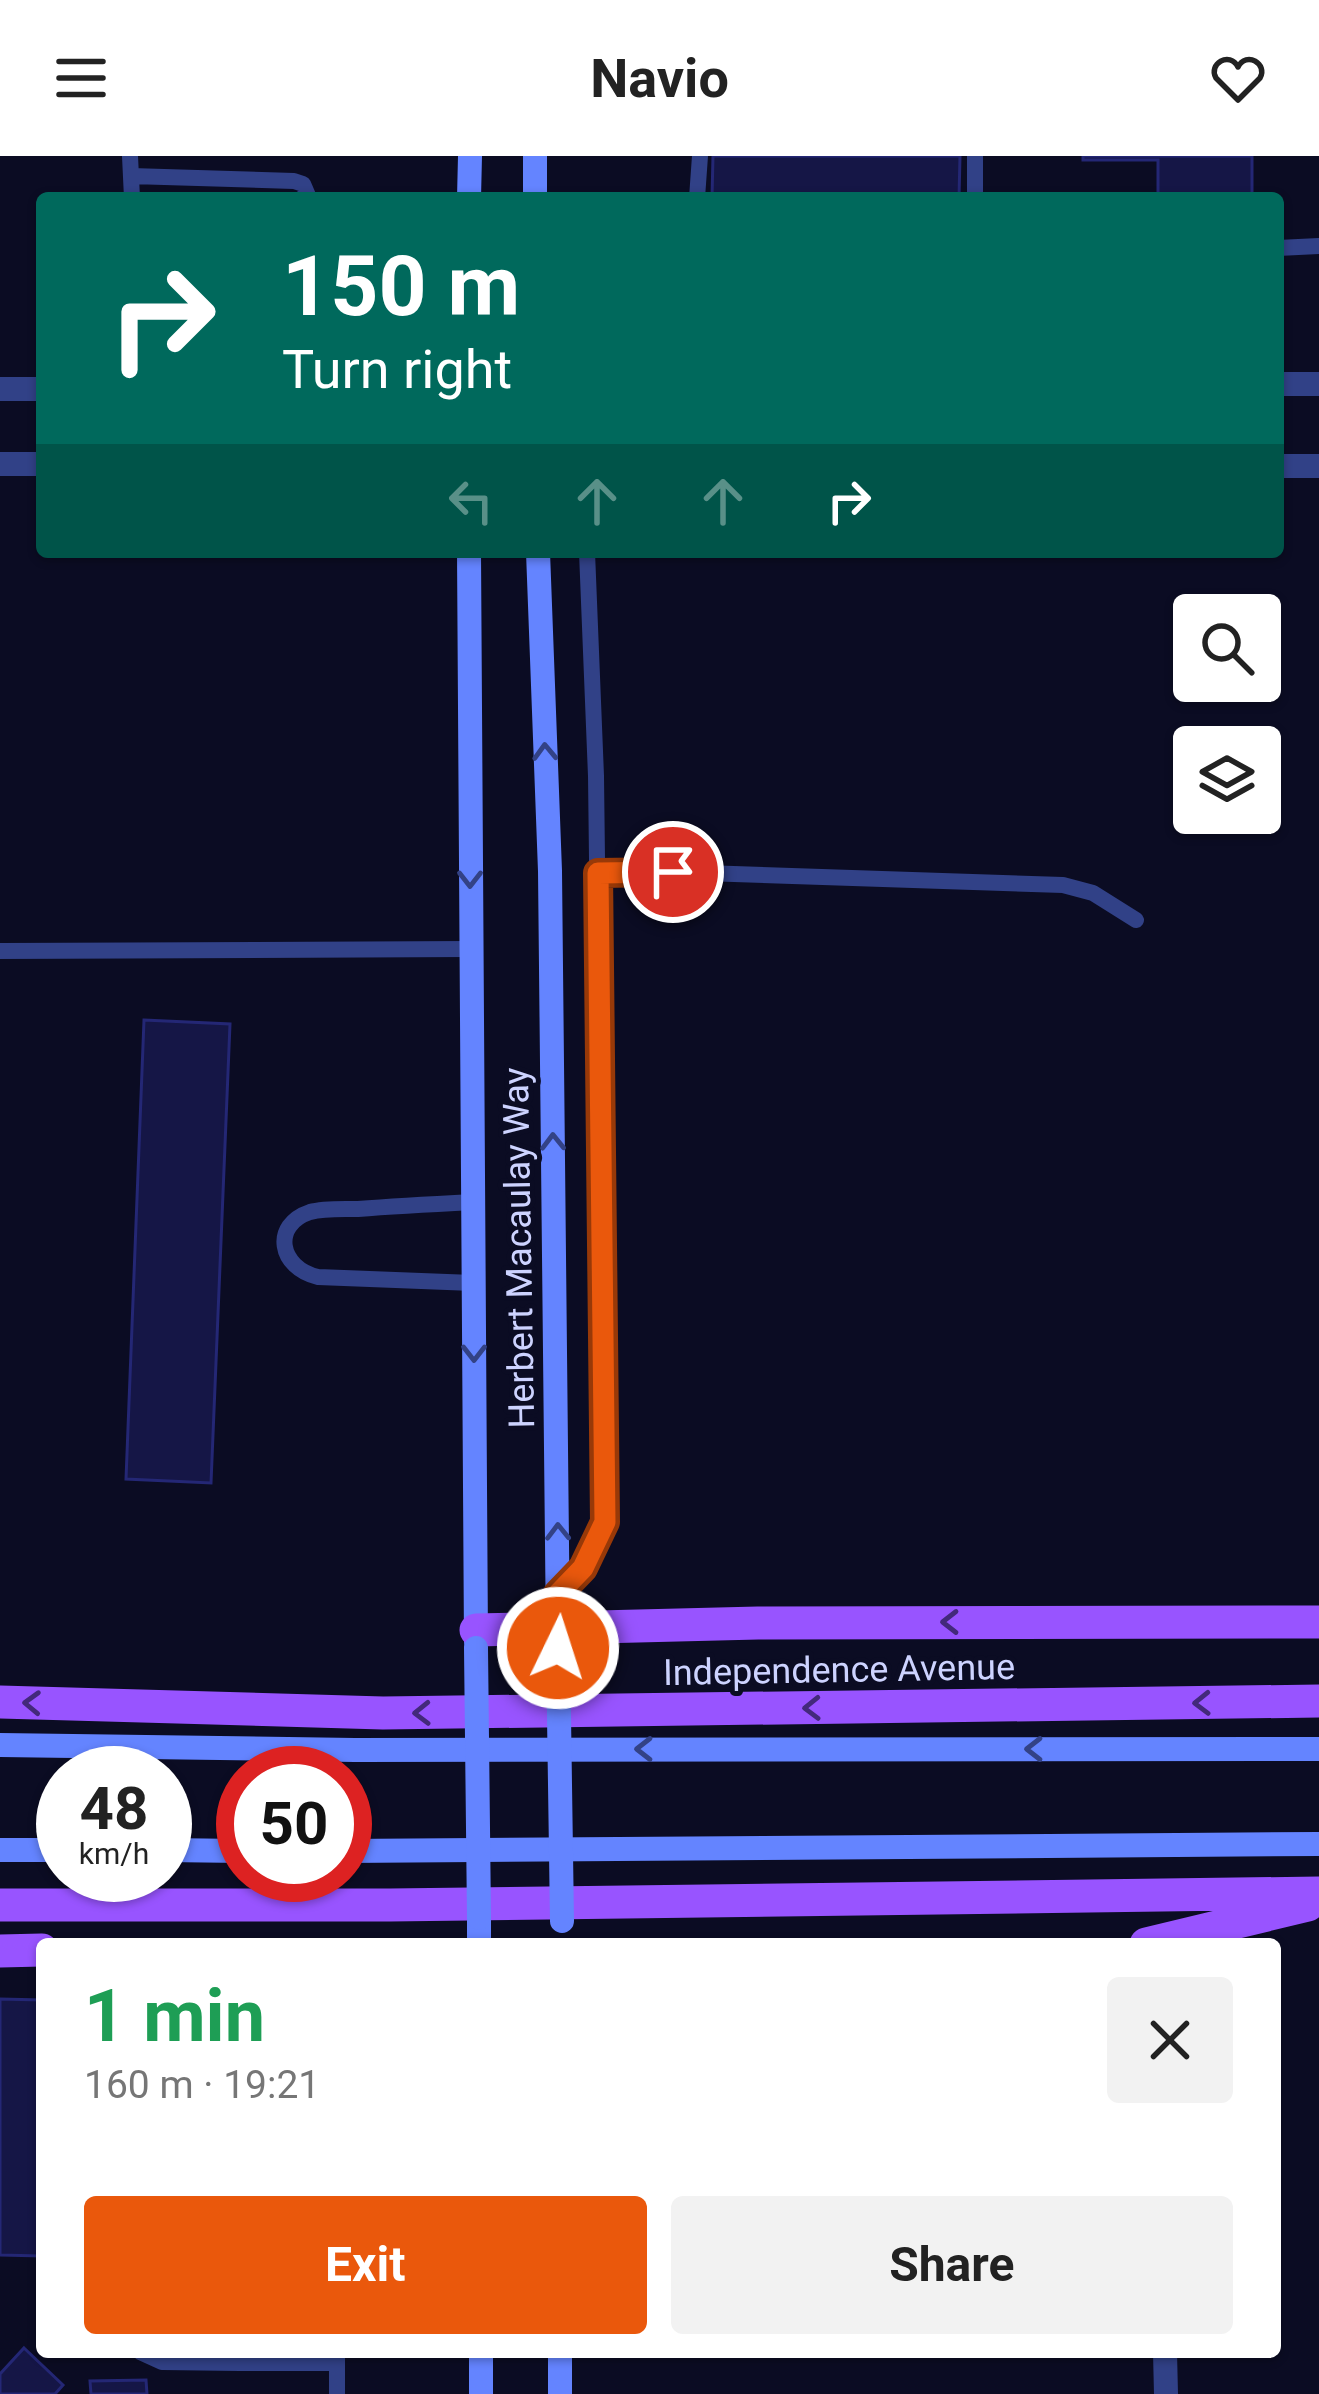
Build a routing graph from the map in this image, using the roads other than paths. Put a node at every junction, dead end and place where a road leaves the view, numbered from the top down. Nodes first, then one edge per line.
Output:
1 (130, 156) edge
2 (470, 156) edge
3 (535, 156) edge
4 (700, 156) edge
5 (975, 156) edge
6 (131, 176) junction
7 (132, 192) edge
8 (307, 192) edge
9 (470, 192) edge
10 (535, 192) edge
11 (697, 192) edge
12 (975, 192) edge
13 (1319, 246) edge
14 (1284, 248) edge
15 (1284, 384) edge
16 (1319, 384) edge
17 (0, 389) edge
18 (36, 389) edge
19 (0, 464) edge
20 (36, 464) edge
21 (1284, 466) edge
22 (1319, 466) edge
23 (469, 558) edge
24 (538, 558) edge
25 (587, 558) edge
26 (598, 873) junction
27 (1136, 920) dead end
28 (470, 949) junction
29 (0, 951) edge
30 (473, 1202) junction
31 (473, 1283) junction
32 (558, 1594) junction
33 (1319, 1622) edge
34 (558, 1638) junction
35 (476, 1639) junction
36 (1319, 1701) edge
37 (0, 1702) edge
38 (0, 1745) edge
39 (1319, 1749) edge
40 (1319, 1844) edge
41 (0, 1850) edge
42 (36, 1850) edge
43 (372, 1851) edge
44 (1319, 1898) edge
45 (0, 1905) edge
46 (562, 1932) edge
47 (479, 1938) edge
48 (1174, 1938) edge
49 (36, 1950) edge
50 (0, 1951) edge
51 (153, 2358) edge
52 (224, 2358) edge
53 (337, 2358) edge
54 (481, 2358) edge
55 (560, 2358) edge
56 (1166, 2358) edge
57 (337, 2394) edge
58 (481, 2394) edge
59 (560, 2394) edge
60 (1166, 2394) edge

1 - 6 lane
2 - 9 main road
3 - 10 main road
4 - 11 lane
5 - 12 lane
6 - 7 lane
6 - 8 lane
13 - 14 lane
15 - 16 street
17 - 18 street
19 - 20 street
21 - 22 street
23 -> 28 main road, Herbert Macaulay Way
32 -> 24 main road, Herbert Macaulay Way
25 - 26 lane
26 - 27 lane
26 - 32 lane
28 - 29 lane
28 - 30 main road, Herbert Macaulay Way
30 - 31 main road, Herbert Macaulay Way
30 - 31 lane
31 -> 35 main road, Herbert Macaulay Way
32 - 34 main road, Herbert Macaulay Way
33 -> 34 main road
34 - 35 main road
34 - 46 main road, Herbert Macaulay Way, bridge
35 - 47 main road, Herbert Macaulay Way, bridge
36 -> 37 main road, Independence Avenue
39 -> 38 main road
40 - 43 main road
41 - 42 main road
44 - 45 main road
44 - 48 main road
49 - 50 main road
51 - 52 lane
53 - 57 lane
54 - 58 main road
55 - 59 main road
56 - 60 street

